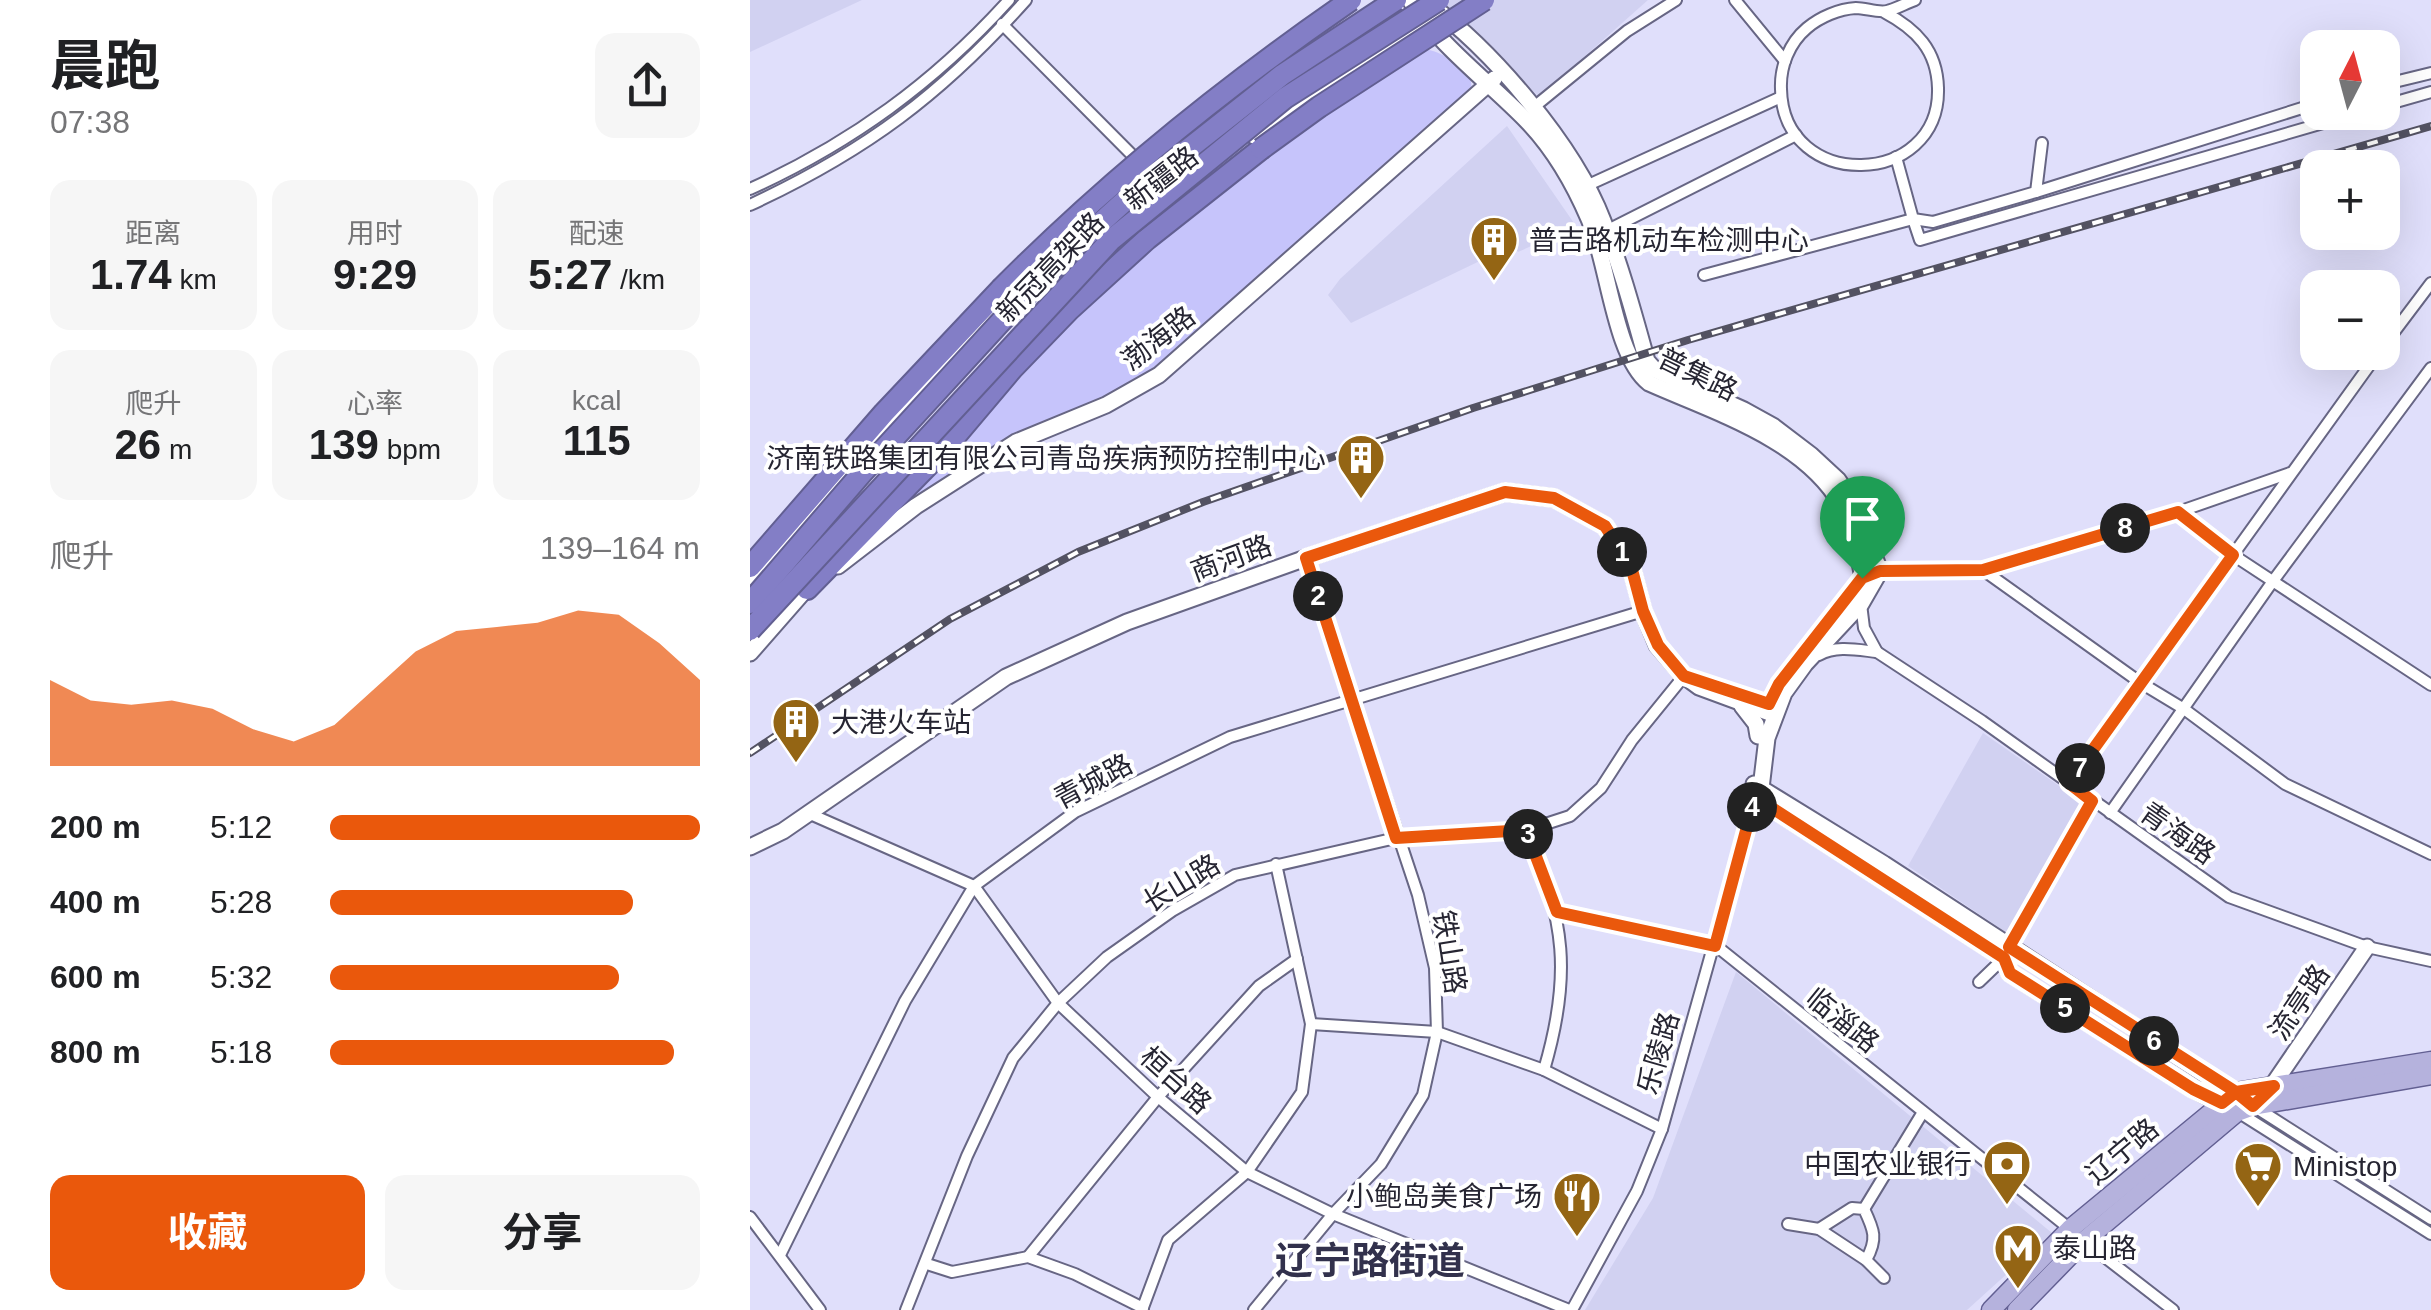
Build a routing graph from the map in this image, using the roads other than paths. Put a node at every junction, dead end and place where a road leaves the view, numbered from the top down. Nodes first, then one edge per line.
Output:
1 (1009, 0) edge
2 (1026, 0) edge
3 (1351, 0) edge
4 (1367, 0) edge
5 (1396, 0) edge
6 (1410, 0) edge
7 (1424, 0) edge
8 (1484, 0) edge
9 (1676, 0) edge
10 (1736, 0) edge
11 (1890, 0) edge
12 (1915, 0) edge
13 (1442, 7) edge
14 (1884, 12) junction
15 (994, 16) junction
16 (1426, 24) junction
17 (1004, 26) junction
18 (1785, 61) junction
19 (2431, 73) edge
20 (1495, 78) junction
21 (2400, 81) edge
22 (2431, 92) edge
23 (1781, 97) junction
24 (2400, 101) edge
25 (1534, 107) junction
26 (2300, 109) edge
27 (2300, 130) edge
28 (1796, 135) junction
29 (2042, 144) dead end
30 (1896, 157) junction
31 (1145, 168) junction
32 (1586, 186) junction
33 (750, 190) edge
34 (2036, 192) junction
35 (750, 205) edge
36 (1913, 219) junction
37 (1606, 231) junction
38 (1704, 275) dead end
39 (2431, 283) edge
40 (2400, 325) edge
41 (2431, 368) edge
42 (2366, 370) edge
43 (2290, 472) junction
44 (2178, 512) junction
45 (2233, 555) junction
46 (1306, 558) junction
47 (750, 567) edge
48 (1983, 570) junction
49 (1880, 571) junction
50 (1862, 578) junction
51 (750, 579) edge
52 (2273, 581) junction
53 (807, 589) junction
54 (750, 602) edge
55 (1861, 604) junction
56 (1643, 611) junction
57 (750, 646) edge
58 (1876, 652) junction
59 (1806, 664) junction
60 (1684, 676) junction
61 (2141, 683) junction
62 (2431, 685) edge
63 (1352, 700) junction
64 (1738, 702) junction
65 (2184, 709) junction
66 (1772, 710) junction
67 (1758, 736) junction
68 (2069, 783) junction
69 (1757, 790) junction
70 (2092, 801) junction
71 (2110, 812) junction
72 (808, 813) junction
73 (1526, 830) junction
74 (1396, 838) junction
75 (750, 847) edge
76 (2431, 854) edge
77 (1276, 864) junction
78 (974, 886) junction
79 (1557, 912) junction
80 (1715, 946) junction
81 (2367, 947) junction
82 (2006, 952) junction
83 (1297, 959) junction
84 (2431, 961) edge
85 (1979, 982) dead end
86 (1058, 1003) junction
87 (1312, 1024) junction
88 (1437, 1032) junction
89 (2431, 1061) edge
90 (1544, 1070) junction
91 (2431, 1075) edge
92 (2274, 1086) junction
93 (1158, 1097) junction
94 (2237, 1103) junction
95 (1923, 1112) junction
96 (1662, 1130) junction
97 (1247, 1172) junction
98 (1864, 1208) junction
99 (1333, 1214) junction
100 (750, 1217) edge
101 (2431, 1219) edge
102 (1788, 1224) dead end
103 (1820, 1229) junction
104 (2431, 1234) edge
105 (2077, 1235) junction
106 (780, 1255) junction
107 (1028, 1257) junction
108 (1866, 1260) junction
109 (927, 1264) junction
110 (1884, 1278) dead end
111 (1143, 1309) edge
112 (820, 1310) edge
113 (906, 1310) edge
114 (1254, 1310) edge
115 (1571, 1310) edge
116 (1991, 1310) edge
117 (2018, 1310) edge
118 (2173, 1310) edge

1 - 15 street
2 - 17 street
3 - 47 highway, bridge
4 - 31 street, 新疆路
5 - 54 highway, 新冠高架路, bridge
6 - 16 street
7 - 13 street, 普集路
8 - 53 highway, bridge
9 - 25 street
10 - 18 street
11 - 14 street
12 - 14 street
13 - 16 street, 新疆路
13 - 20 street, 普集路
13 - 57 highway, 新冠高架路, bridge
14 - 18 street
14 - 30 street
15 - 17 street
15 - 33 street
16 - 20 street
16 - 53 street, 新疆路
17 - 31 street
17 - 35 street
18 - 23 street
19 - 21 street
20 - 25 street, 普集路
20 - 50 street, 普集路
20 - 53 street, 渤海路
22 - 24 street
23 - 28 street
23 - 32 street
25 - 32 street, 普集路
26 - 34 street
27 - 36 street
28 - 30 street
28 - 37 street
29 - 34 street
30 - 36 street
31 - 51 street, 新疆路
32 - 37 street, 普集路
34 - 36 street
36 - 38 street
37 - 49 street, 普集路
39 - 40 street
41 - 52 street
42 - 43 street
43 - 44 street
43 - 45 street
44 - 45 street
44 - 48 street
45 - 52 street
45 - 61 street
46 - 56 street, 商河路
46 - 63 street, 铁山路
46 - 72 street, 商河路
48 - 49 street
48 - 61 street
49 - 50 street
49 - 55 street, 乐陵路
50 - 55 street
50 - 66 street, 乐陵路
52 - 62 street
52 - 65 street
53 - 57 street, 新疆路
55 - 58 street
55 - 59 street, 乐陵路
56 - 60 street, 商河路
56 - 63 street, 青城路
58 - 59 street
58 - 68 street, 青海路
59 - 66 street, 乐陵路
60 - 64 street, 商河路
60 - 66 street
60 - 73 street, 长山路
61 - 65 street
61 - 68 street
63 - 74 street, 铁山路
63 - 78 street, 青城路
64 - 66 street, 商河路
64 - 67 street
65 - 71 street
65 - 76 street
66 - 67 street, 乐陵路
66 - 69 street, 乐陵路
67 - 69 street, 乐陵路
68 - 70 street, 青海路
69 - 80 street, 乐陵路
69 - 82 street
70 - 71 street, 青海路
70 - 82 street
71 - 81 street, 青海路
72 - 75 street, 商河路
72 - 78 street
73 - 74 street, 长山路
73 - 79 street
74 - 77 street, 长山路
74 - 88 street, 铁山路
77 - 83 street
77 - 86 street, 长山路
78 - 86 street, 桓台路
78 - 106 street, 青城路
79 - 80 street, 临淄路
79 - 90 street
80 - 95 street, 临淄路
80 - 96 street, 乐陵路
81 - 84 street, 青海路
81 - 92 street, 流亭路
82 - 85 street
82 - 94 street
83 - 87 street
83 - 93 street
86 - 93 street, 桓台路
86 - 109 street, 长山路
87 - 88 street
87 - 97 street
88 - 90 street
88 - 99 street, 铁山路
89 - 92 main road
90 - 96 street
91 - 94 main road
92 - 94 main road
93 - 97 street, 桓台路
93 - 107 street
94 - 101 street
94 - 104 street
94 - 105 main road, 辽宁路
95 - 98 street
95 - 105 street, 临淄路
96 - 115 street, 乐陵路
97 - 99 street, 桓台路
97 - 111 street
98 - 103 street
98 - 108 street
99 - 114 street, 铁山路
99 - 115 street, 桓台路
100 - 106 street
102 - 103 street
103 - 108 street
105 - 116 main road, 辽宁路
105 - 117 main road, 辽宁路
105 - 118 street, 临淄路
106 - 112 street
107 - 109 street
107 - 111 street
108 - 110 street
109 - 113 street, 长山路

